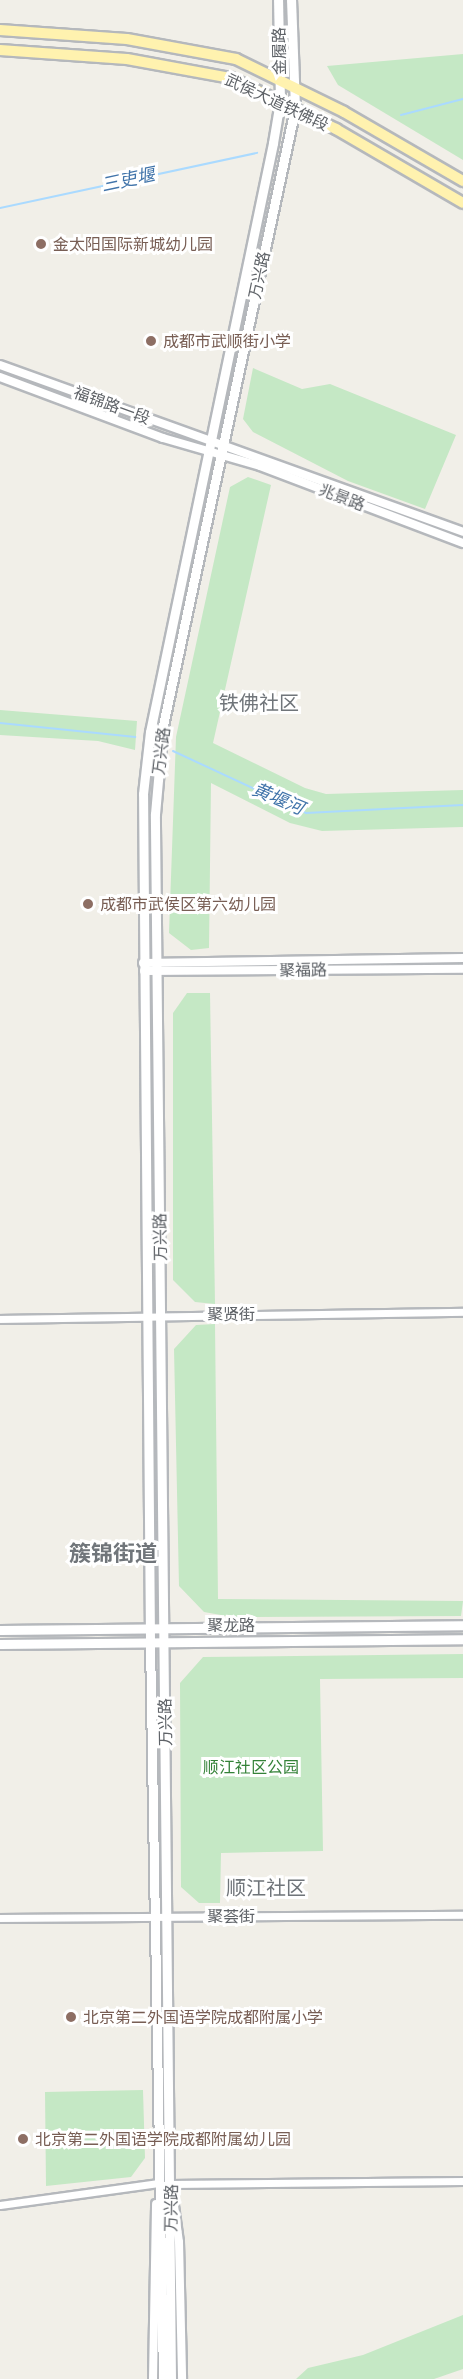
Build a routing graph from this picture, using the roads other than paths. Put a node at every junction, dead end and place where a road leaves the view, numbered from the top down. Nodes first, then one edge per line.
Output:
1 (279, 0) edge
2 (291, 0) edge
3 (0, 30) edge
4 (0, 50) edge
5 (280, 81) junction
6 (293, 87) junction
7 (280, 101) junction
8 (295, 108) junction
9 (463, 181) edge
10 (463, 203) edge
11 (0, 365) edge
12 (0, 377) edge
13 (209, 440) junction
14 (223, 444) junction
15 (207, 453) junction
16 (221, 455) junction
17 (463, 532) edge
18 (463, 543) edge
19 (463, 958) edge
20 (143, 967) junction
21 (157, 967) junction
22 (463, 969) edge
23 (463, 1312) edge
24 (148, 1314) junction
25 (161, 1314) junction
26 (0, 1319) edge
27 (463, 1624) edge
28 (162, 1625) junction
29 (150, 1626) junction
30 (0, 1630) edge
31 (463, 1639) edge
32 (150, 1640) junction
33 (163, 1641) junction
34 (0, 1644) edge
35 (463, 1915) edge
36 (153, 1916) junction
37 (168, 1916) junction
38 (0, 1918) edge
39 (463, 2181) edge
40 (158, 2182) junction
41 (171, 2184) junction
42 (0, 2205) edge
43 (166, 2347) junction
44 (153, 2379) edge
45 (163, 2379) edge
46 (171, 2379) edge
47 (182, 2379) edge

1 - 5 main road, 金履路
2 - 6 main road, 金履路
3 - 5 main road, 武侯大道铁佛段
4 - 7 main road, 武侯大道铁佛段
5 - 6 main road, 武侯大道铁佛段
5 - 7 main road, 金履路
6 - 8 main road, 金履路
6 - 9 main road, 武侯大道铁佛段
7 - 8 main road, 武侯大道铁佛段
7 - 13 main road, 金履路
8 - 10 main road, 武侯大道铁佛段
8 - 14 main road, 万兴路
11 - 13 street, 福锦路一段
12 - 15 street, 福锦路一段
13 - 14 street, 福锦路一段
13 - 15 main road, 金履路
14 - 16 main road, 万兴路
14 - 17 street, 兆景路
15 - 16 street, 福锦路一段
15 - 20 main road, 金履路
16 - 18 street, 兆景路
16 - 21 main road, 万兴路
19 - 21 street
20 - 21 street, 聚福路
20 - 24 main road, 金履路
21 - 22 street, 聚福路
21 - 25 main road, 万兴路
23 - 25 street, 聚贤街
24 - 25 street, 聚贤街
24 - 26 street, 聚贤街
24 - 29 main road, 金履路
25 - 28 main road, 万兴路
27 - 28 main road, 聚龙路
28 - 29 main road, 聚龙路
28 - 33 main road, 万兴路
29 - 30 main road, 聚龙路
29 - 32 main road, 金履路
31 - 33 main road, 聚龙路
32 - 33 main road, 聚龙路
32 - 34 main road, 聚龙路
32 - 36 main road, 金履路
33 - 37 main road, 万兴路
35 - 37 street, 聚荟街
36 - 37 street, 聚荟街
36 - 38 street, 聚荟街
36 - 40 main road, 金履路
37 - 41 main road, 万兴路
39 - 41 street
40 - 42 street
40 - 43 main road, 金履路
40 - 44 street
41 - 43 main road, 万兴路
41 - 47 street
43 - 45 main road
43 - 46 main road, 万兴路

